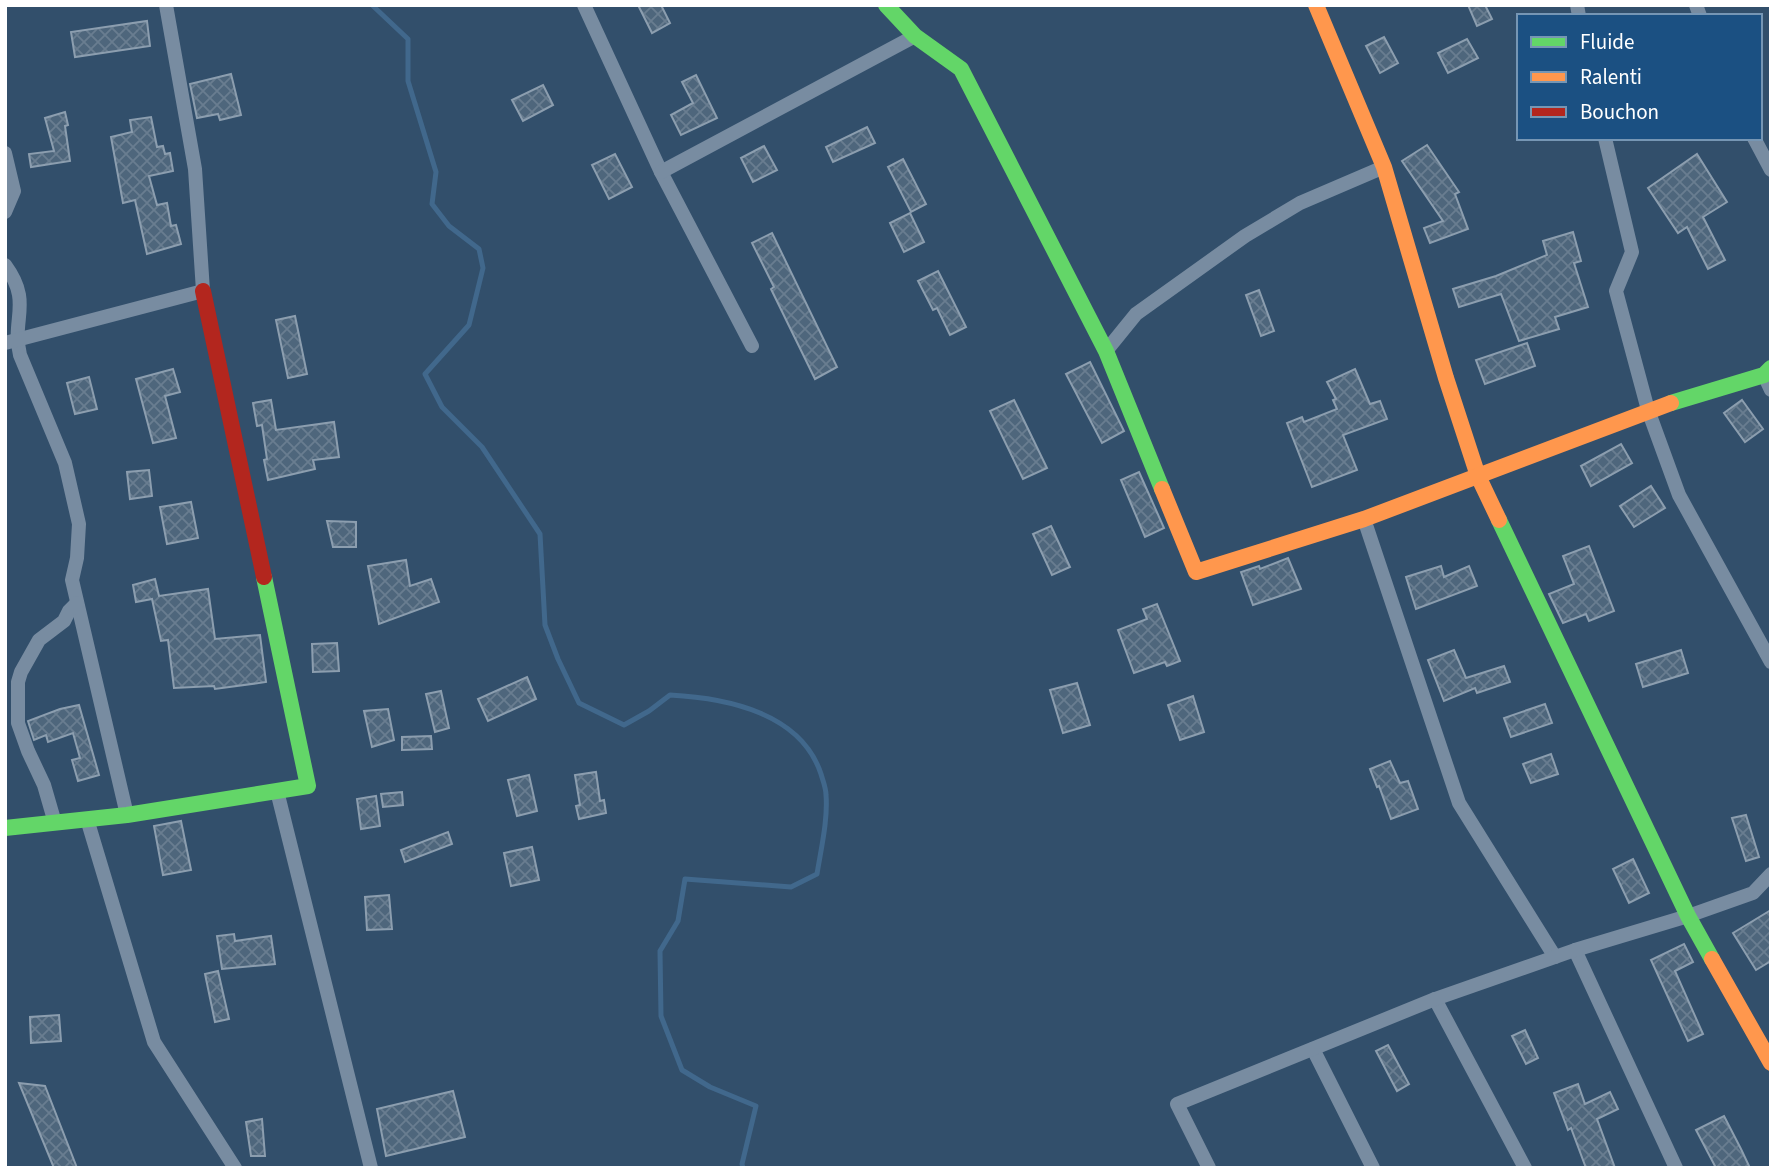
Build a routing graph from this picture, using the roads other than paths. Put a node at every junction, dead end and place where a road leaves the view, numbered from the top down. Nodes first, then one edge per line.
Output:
1 (166, 5) edge
2 (584, 5) edge
3 (886, 5) edge
4 (1316, 5) edge
5 (915, 36) junction
6 (1605, 140) edge
7 (1755, 140) edge
8 (5, 153) edge
9 (1384, 167) junction
10 (1771, 170) edge
11 (661, 172) junction
12 (5, 212) edge
13 (5, 265) edge
14 (203, 291) junction
15 (11, 341) edge
16 (752, 346) dead end
17 (1106, 351) junction
18 (1767, 371) edge
19 (1771, 390) edge
20 (1648, 411) junction
21 (1478, 475) junction
22 (1364, 519) junction
23 (78, 603) junction
24 (1771, 663) edge
25 (277, 791) junction
26 (127, 815) junction
27 (87, 820) junction
28 (55, 823) junction
29 (5, 828) edge
30 (1771, 874) edge
31 (1688, 916) junction
32 (1575, 950) junction
33 (1555, 957) junction
34 (1435, 999) junction
35 (1313, 1049) junction
36 (1771, 1063) edge
37 (235, 1168) edge
38 (371, 1168) edge
39 (1209, 1168) edge
40 (1373, 1168) edge
41 (1525, 1168) edge
42 (1676, 1168) edge

1 - 14 street
2 - 11 street
3 - 5 street
4 - 9 street
5 - 11 street
5 - 17 street
6 - 20 street
7 - 10 street
8 - 12 street
9 - 17 street
9 - 21 street
11 - 16 street
13 - 15 street
14 - 15 street
14 - 25 street
15 - 23 street
17 - 22 street
18 - 19 street
18 - 20 street
20 - 21 street
20 - 24 street
21 - 22 street
21 - 31 street
22 - 33 street
23 - 26 street
23 - 28 street
25 - 26 street
25 - 38 street
26 - 27 street
27 - 28 street
27 - 37 street
28 - 29 street
30 - 31 street
31 - 32 street
31 - 36 street
32 - 33 street
32 - 42 street
33 - 34 street
34 - 35 street
34 - 41 street
35 - 39 street
35 - 40 street

